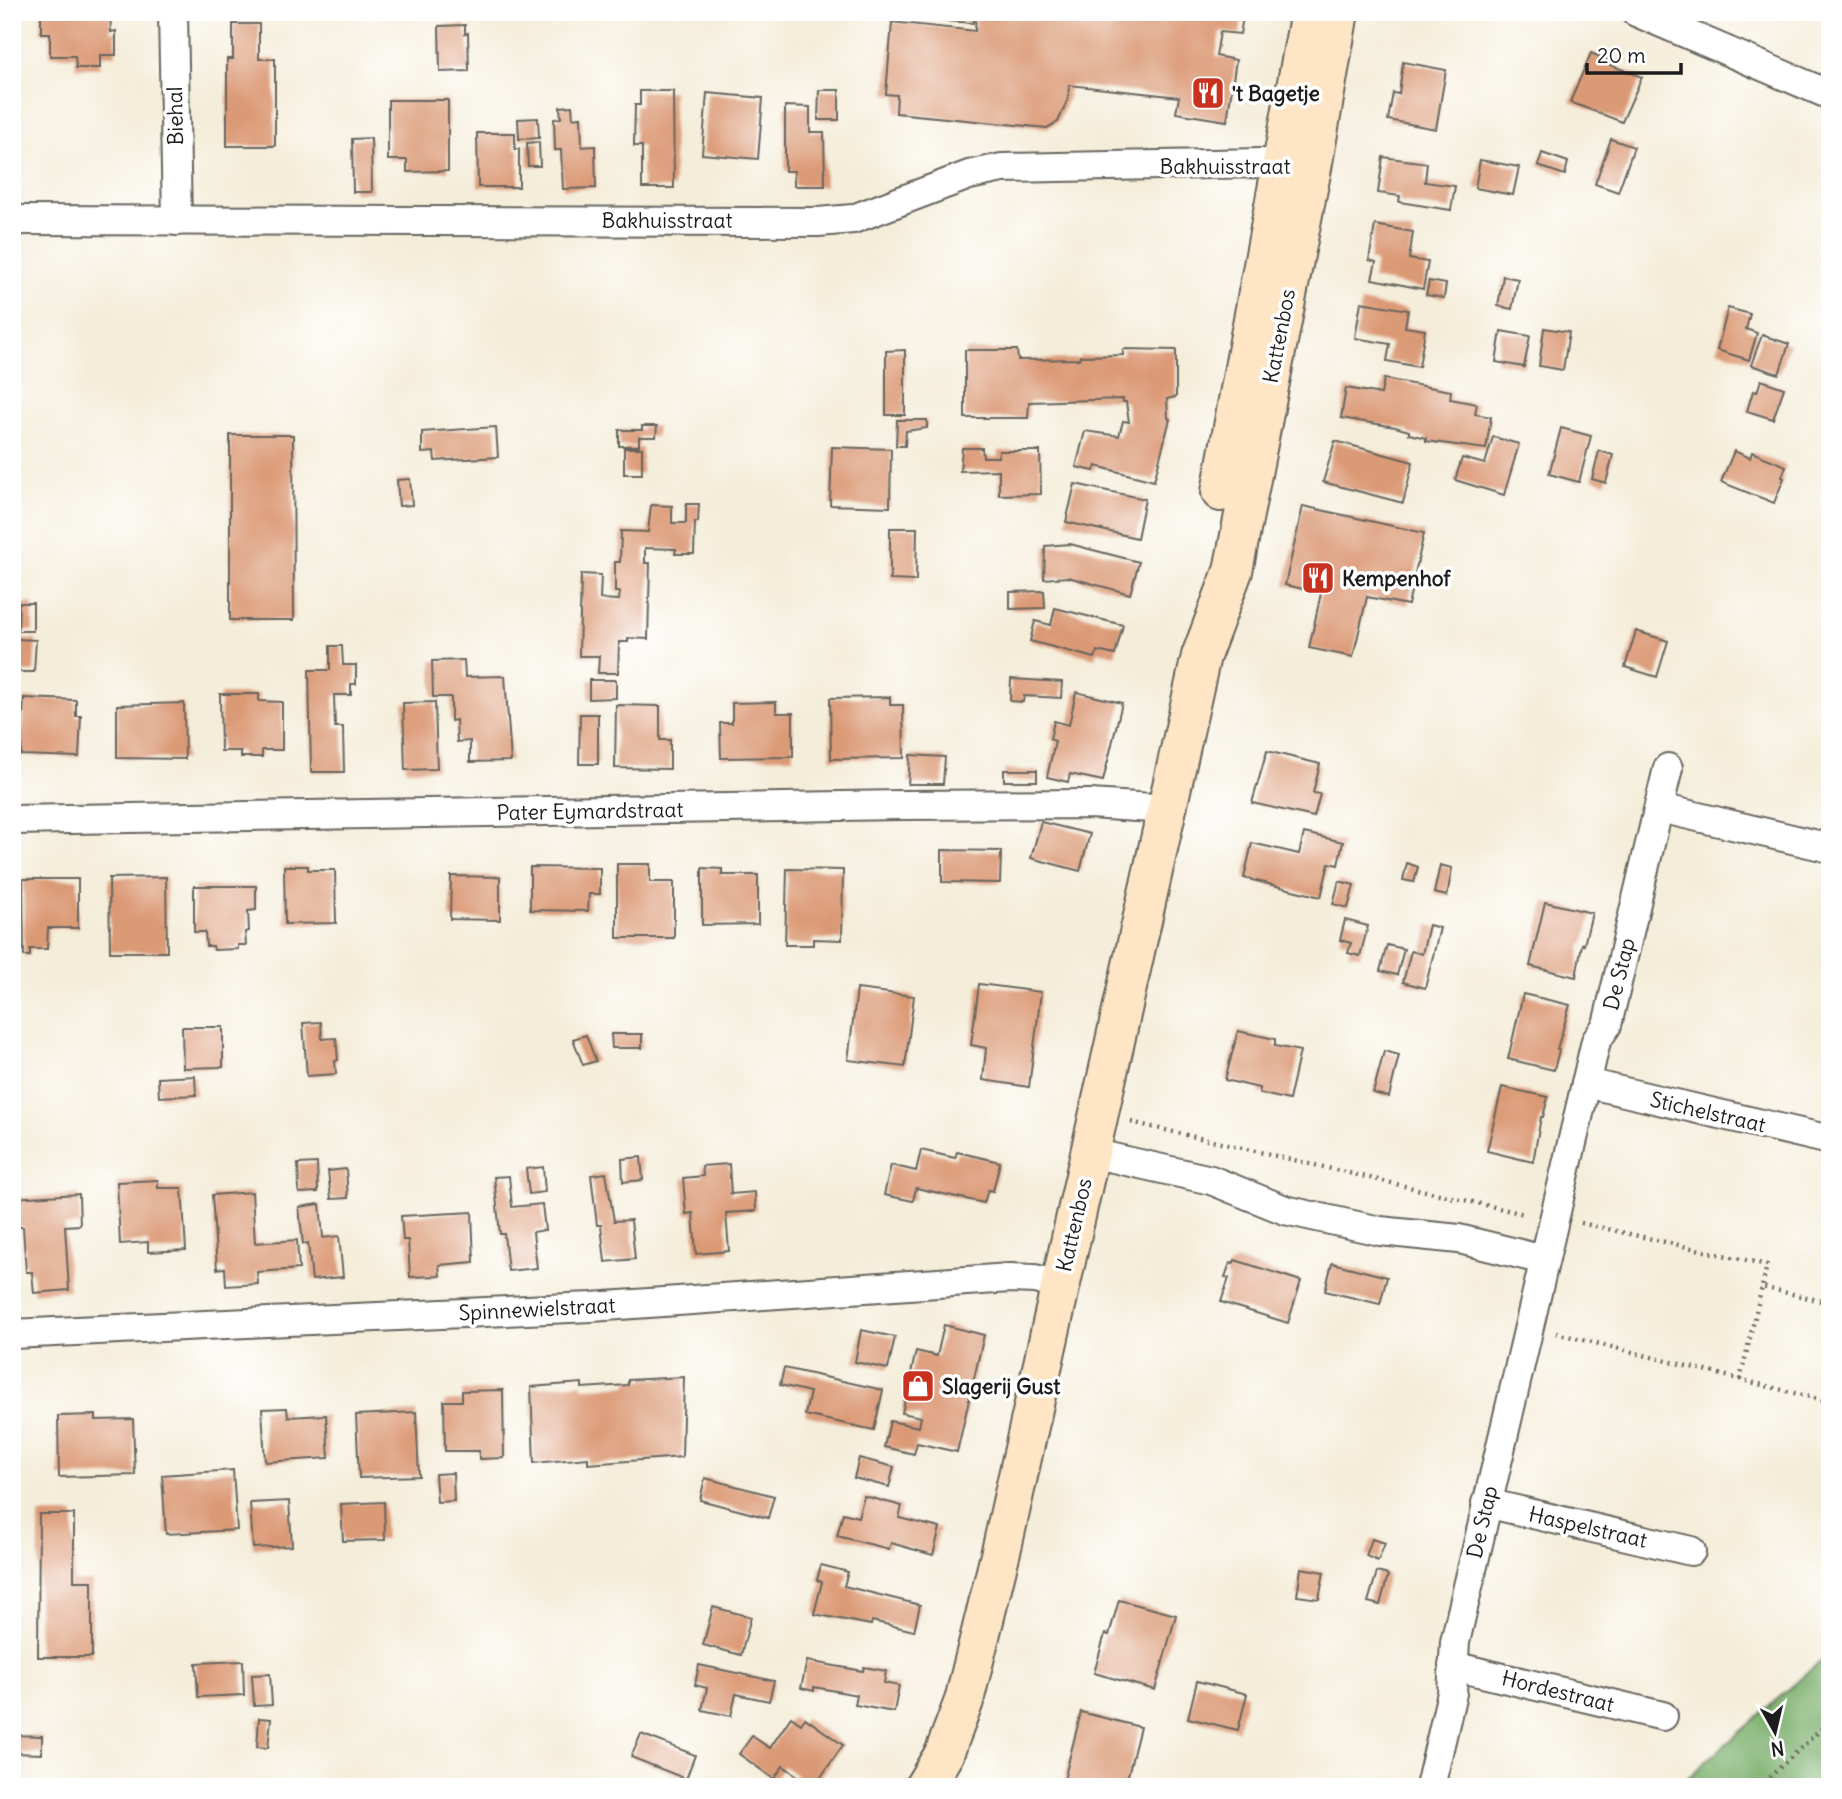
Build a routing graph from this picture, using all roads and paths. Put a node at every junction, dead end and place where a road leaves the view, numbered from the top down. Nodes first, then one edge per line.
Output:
1 (173, 12) edge
2 (1310, 12) edge
3 (1339, 12) edge
4 (1636, 12) edge
5 (1830, 95) edge
6 (1298, 166) junction
7 (12, 220) edge
8 (177, 221) junction
9 (1668, 768) dead end
10 (1660, 808) junction
11 (1168, 809) junction
12 (12, 820) edge
13 (1830, 848) edge
14 (1586, 1083) junction
15 (1100, 1114) junction
16 (1830, 1140) edge
17 (1091, 1153) junction
18 (1554, 1217) junction
19 (1544, 1259) junction
20 (1061, 1286) junction
21 (1762, 1287) junction
22 (1830, 1303) edge
23 (1528, 1326) junction
24 (12, 1334) edge
25 (1740, 1380) junction
26 (1830, 1402) edge
27 (1486, 1503) junction
28 (1691, 1551) dead end
29 (1453, 1666) junction
30 (1663, 1716) dead end
31 (1830, 1721) edge
32 (925, 1787) edge
33 (1430, 1787) edge
34 (1759, 1787) edge

1 - 8 street, Biehal
2 - 6 main road, Kattenbos
3 - 6 main road, Kattenbos
4 - 5 street
6 - 8 street, Bakhuisstraat
6 - 11 main road, Kattenbos
7 - 8 street, Bakhuisstraat
9 - 10 street, De Stap
10 - 13 street
10 - 14 street, De Stap
11 - 12 street, Pater Eymardstraat
11 - 15 main road, Kattenbos
14 - 16 street, Stichelstraat
14 - 18 street, De Stap
15 - 17 main road, Kattenbos
15 - 18 path
17 - 19 street
17 - 20 main road, Kattenbos
18 - 19 street, De Stap
18 - 21 path
19 - 23 street, De Stap
20 - 24 street, Spinnewielstraat
20 - 32 main road, Kattenbos
21 - 22 path
21 - 25 path
23 - 25 path
23 - 27 street, De Stap
25 - 26 path
27 - 28 street, Haspelstraat
27 - 29 street, De Stap
29 - 30 street, Hordestraat
29 - 33 street, De Stap
31 - 34 path

